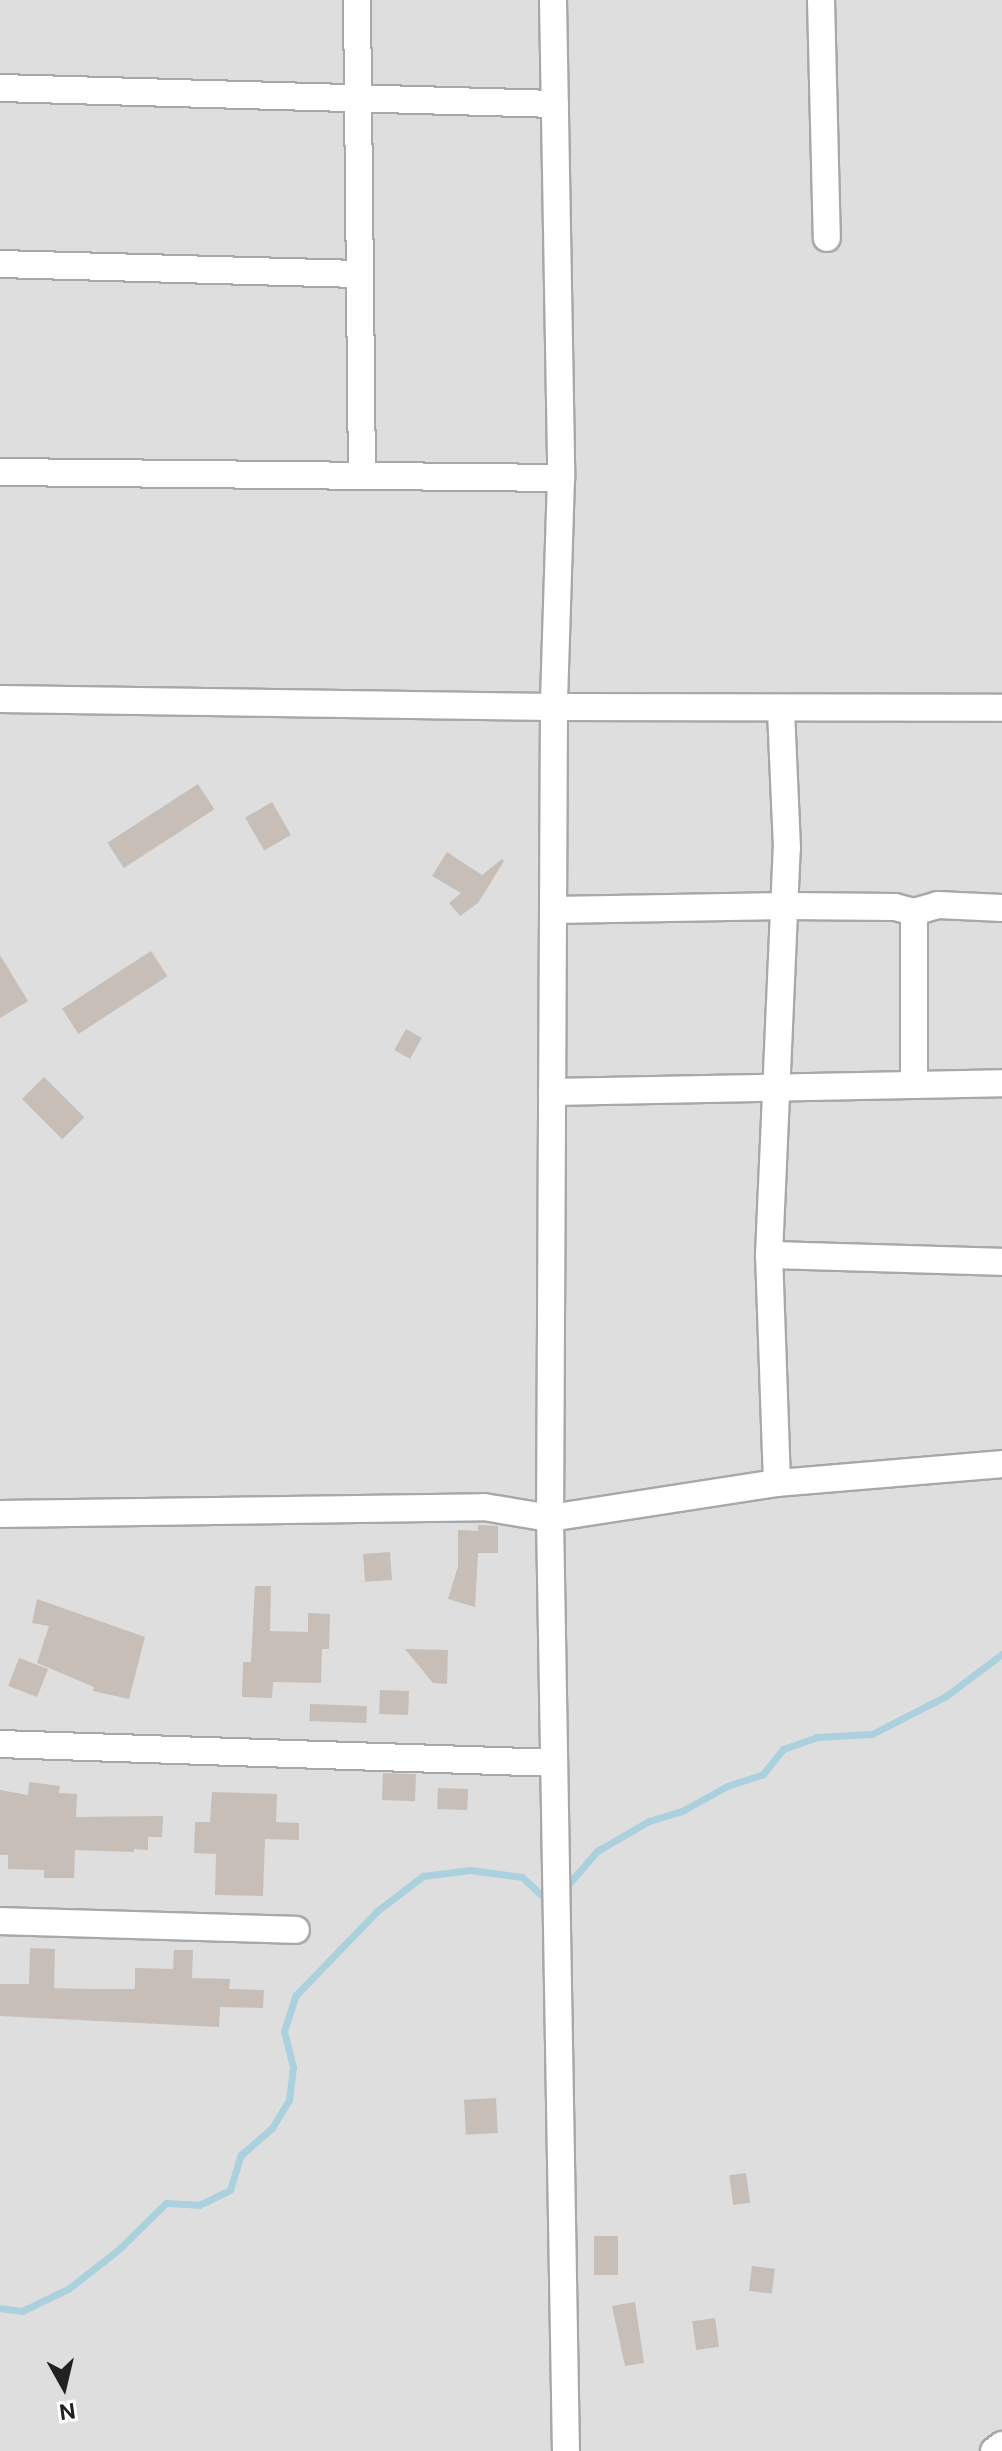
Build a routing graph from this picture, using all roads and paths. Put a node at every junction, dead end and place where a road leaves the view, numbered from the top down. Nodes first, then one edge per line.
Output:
1 (357, 0) edge
2 (553, 0) edge
3 (821, 0) edge
4 (0, 88) edge
5 (358, 98) junction
6 (555, 104) junction
7 (827, 238) dead end
8 (0, 264) edge
9 (360, 274) junction
10 (0, 472) edge
11 (362, 476) junction
12 (561, 478) junction
13 (0, 699) edge
14 (554, 707) junction
15 (781, 708) junction
16 (1002, 708) edge
17 (786, 906) junction
18 (1002, 908) edge
19 (553, 910) junction
20 (914, 912) junction
21 (1002, 1083) edge
22 (914, 1085) junction
23 (779, 1086) junction
24 (552, 1092) junction
25 (769, 1255) junction
26 (1002, 1262) edge
27 (1002, 1464) edge
28 (777, 1483) junction
29 (0, 1514) edge
30 (550, 1518) junction
31 (0, 1744) edge
32 (554, 1763) junction
33 (0, 1921) edge
34 (296, 1930) dead end
35 (1002, 2445) edge
36 (566, 2451) edge
37 (994, 2451) edge

1 - 5 street
2 - 6 street
3 - 7 street
4 - 5 street
5 - 6 street
5 - 9 street
6 - 12 street
8 - 9 street
9 - 11 street
10 - 11 street
11 - 12 street
12 - 14 street
13 - 14 street
14 - 15 street
14 - 19 street
15 - 16 street
15 - 17 street
17 - 19 street
17 - 20 street
17 - 23 street
18 - 20 street
19 - 24 street
20 - 22 street
21 - 22 street
22 - 23 street
23 - 24 street
23 - 25 street
24 - 30 street
25 - 26 street
25 - 28 street
27 - 28 street
28 - 30 street
29 - 30 street
30 - 32 street
31 - 32 street
32 - 36 street
33 - 34 street
35 - 37 street

